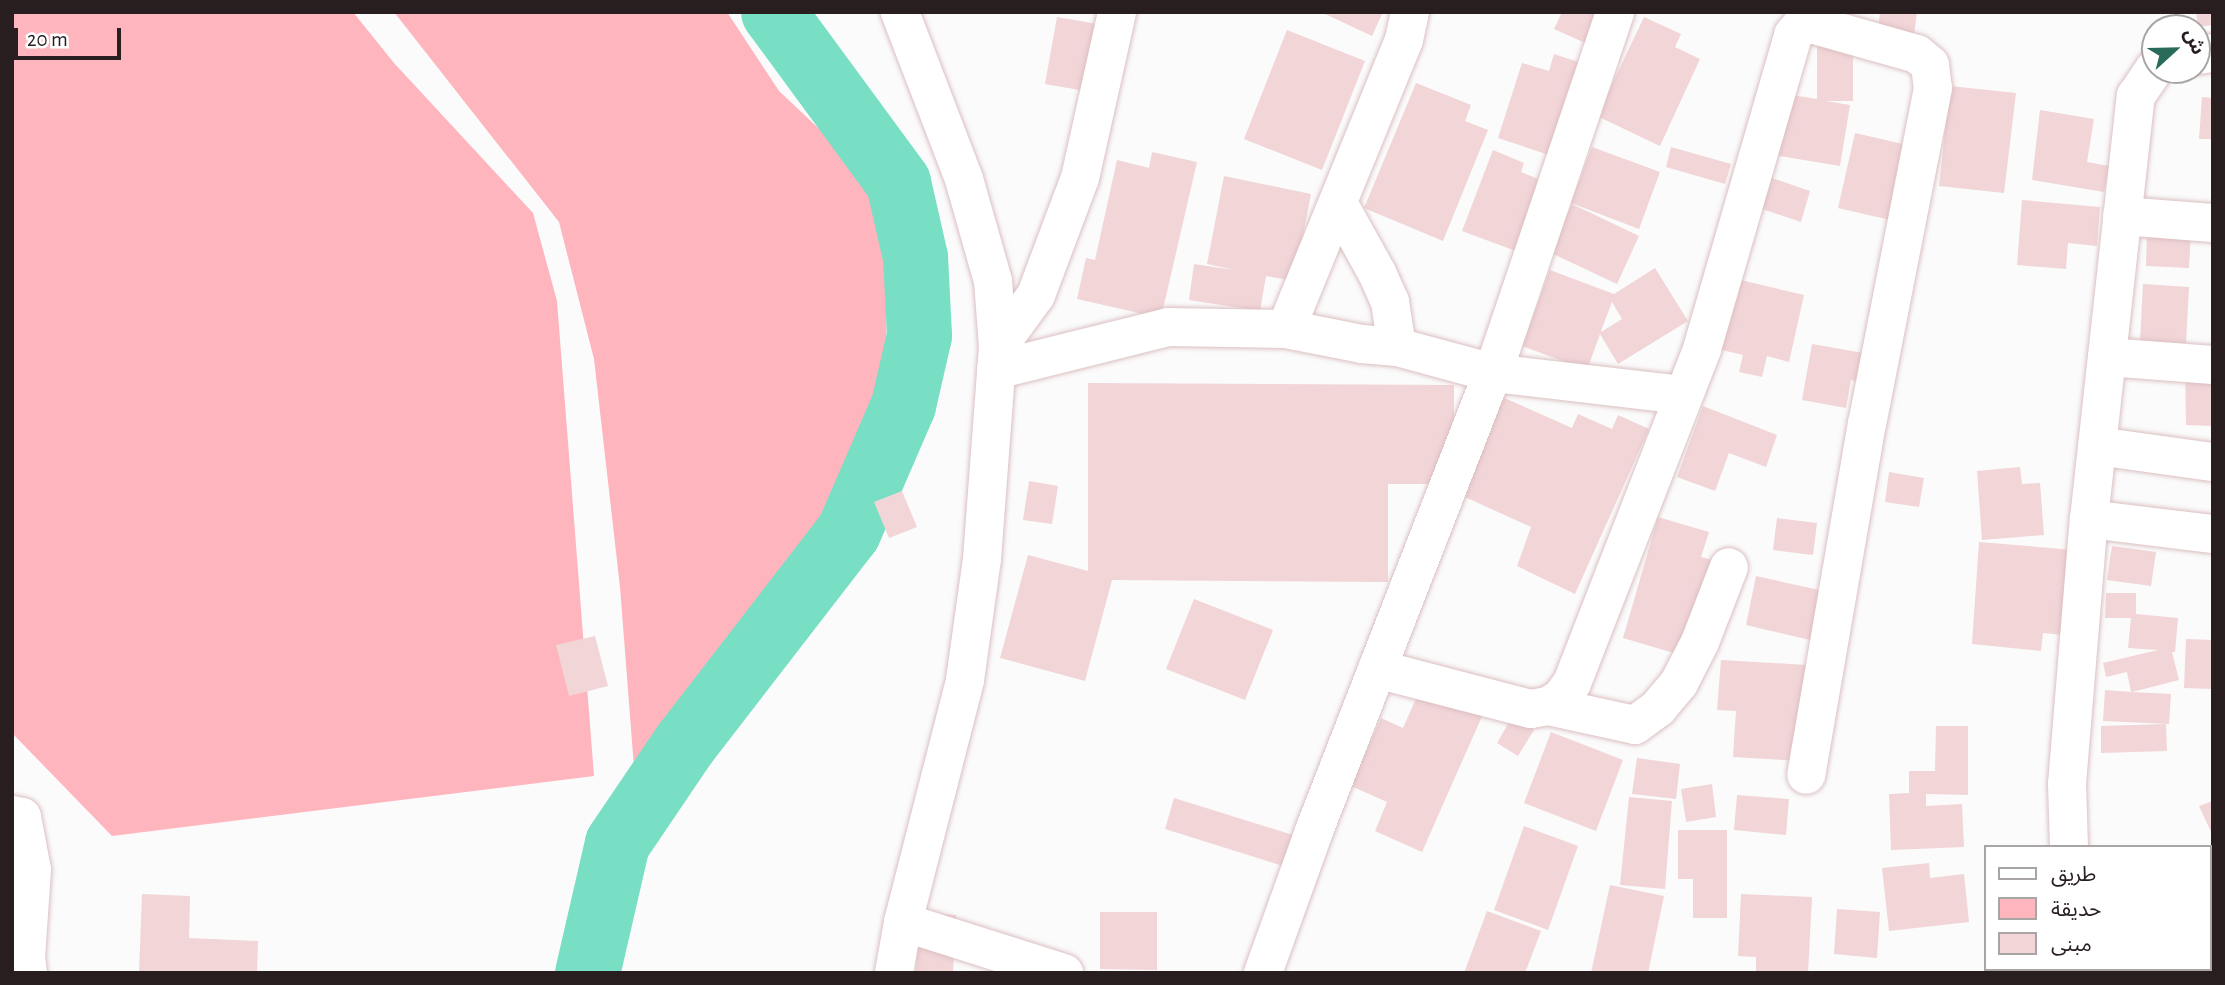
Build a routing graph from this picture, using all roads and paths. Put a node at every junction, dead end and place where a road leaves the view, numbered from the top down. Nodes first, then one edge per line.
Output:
1 (900, 12) edge
2 (1116, 12) edge
3 (1410, 12) edge
4 (1615, 12) edge
5 (2144, 84) edge
6 (1338, 203) junction
7 (2122, 216) junction
8 (2213, 223) edge
9 (1286, 329) junction
10 (1397, 347) junction
11 (2107, 357) junction
12 (997, 359) junction
13 (2213, 365) edge
14 (1493, 373) junction
15 (1684, 396) junction
16 (2097, 446) junction
17 (2213, 462) edge
18 (2089, 519) junction
19 (2213, 534) edge
20 (1729, 567) dead end
21 (1377, 669) junction
22 (1548, 706) junction
23 (1806, 775) dead end
24 (15, 810) edge
25 (2069, 845) edge
26 (903, 922) junction
27 (28, 973) edge
28 (894, 973) edge
29 (1064, 973) edge
30 (1263, 973) edge

1 - 12 street
2 - 12 street
3 - 6 street
4 - 14 street
5 - 7 street
6 - 9 street
6 - 10 street
7 - 8 street
7 - 11 street
9 - 10 street
9 - 12 street
10 - 14 street
11 - 13 street
11 - 16 street
12 - 26 street
14 - 15 street
14 - 21 street
15 - 22 street
15 - 23 street
16 - 17 street
16 - 18 street
18 - 19 street
18 - 25 street
20 - 22 street
21 - 22 street
21 - 30 street
24 - 27 street
26 - 28 street
26 - 29 street

